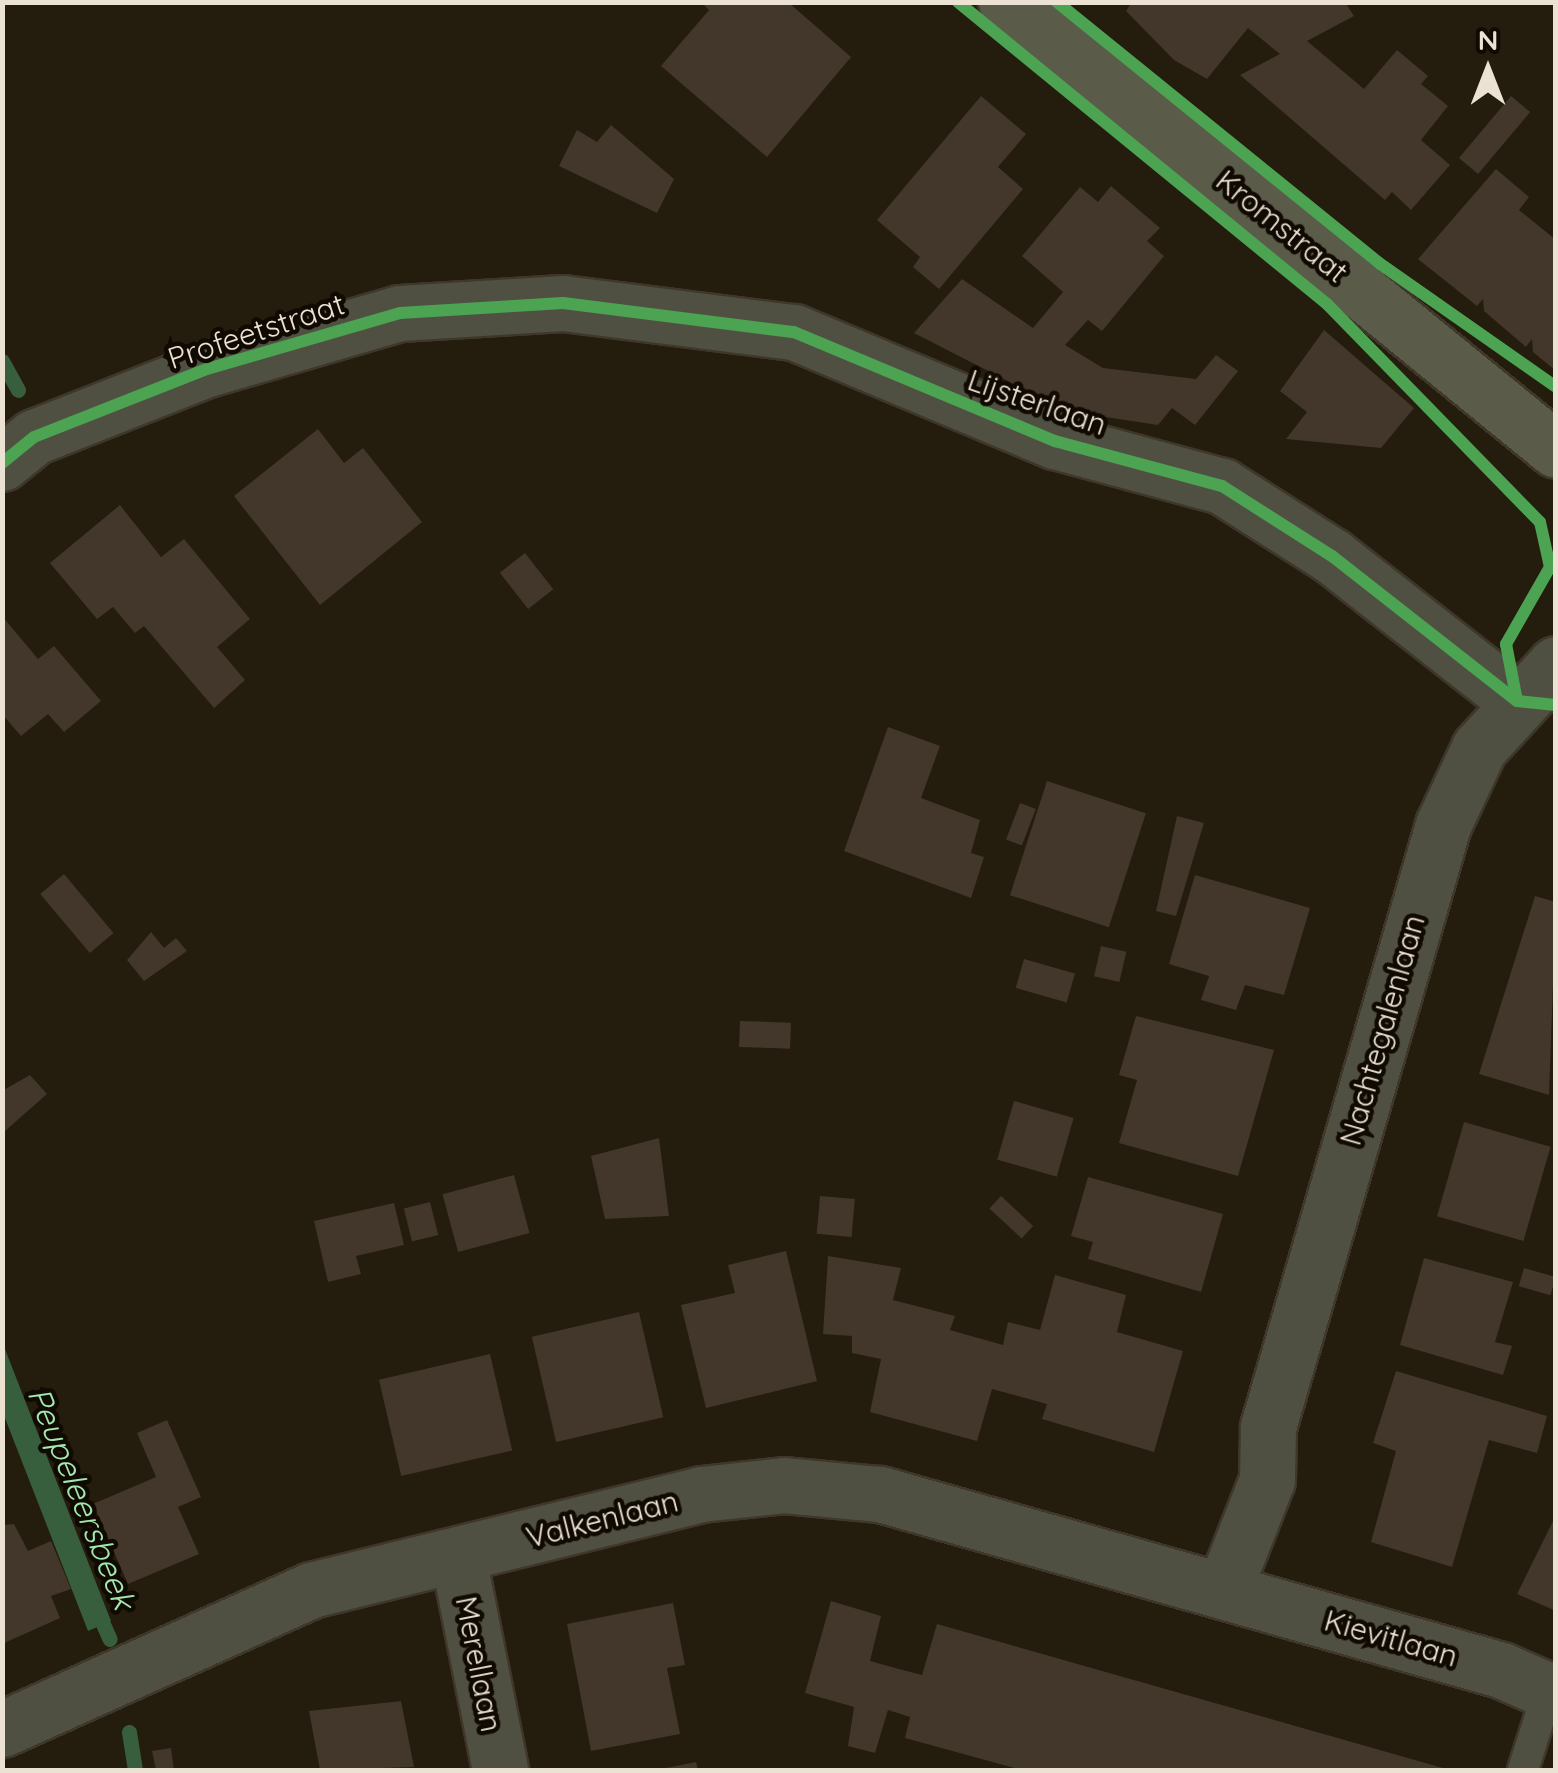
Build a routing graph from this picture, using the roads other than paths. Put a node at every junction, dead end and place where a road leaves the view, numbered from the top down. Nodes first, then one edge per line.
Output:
1 (1006, 2) edge
2 (480, 302) joint
3 (1556, 450) edge
4 (2, 463) edge
5 (1536, 682) edge
6 (458, 1557) junction
7 (1224, 1589) junction
8 (1552, 1692) edge
9 (2, 1729) edge
10 (500, 1770) edge
11 (1524, 1770) edge

1 - 3 main road, Kromstraat
2 - 4 street, Profeetstraat
2 - 5 street, Lijsterlaan
5 - 7 street, Nachtegalenlaan
6 - 7 street, Valkenlaan
6 - 9 street, Valkenlaan
6 - 10 street, Merellaan
7 - 8 street, Kievitlaan
8 - 11 lane

